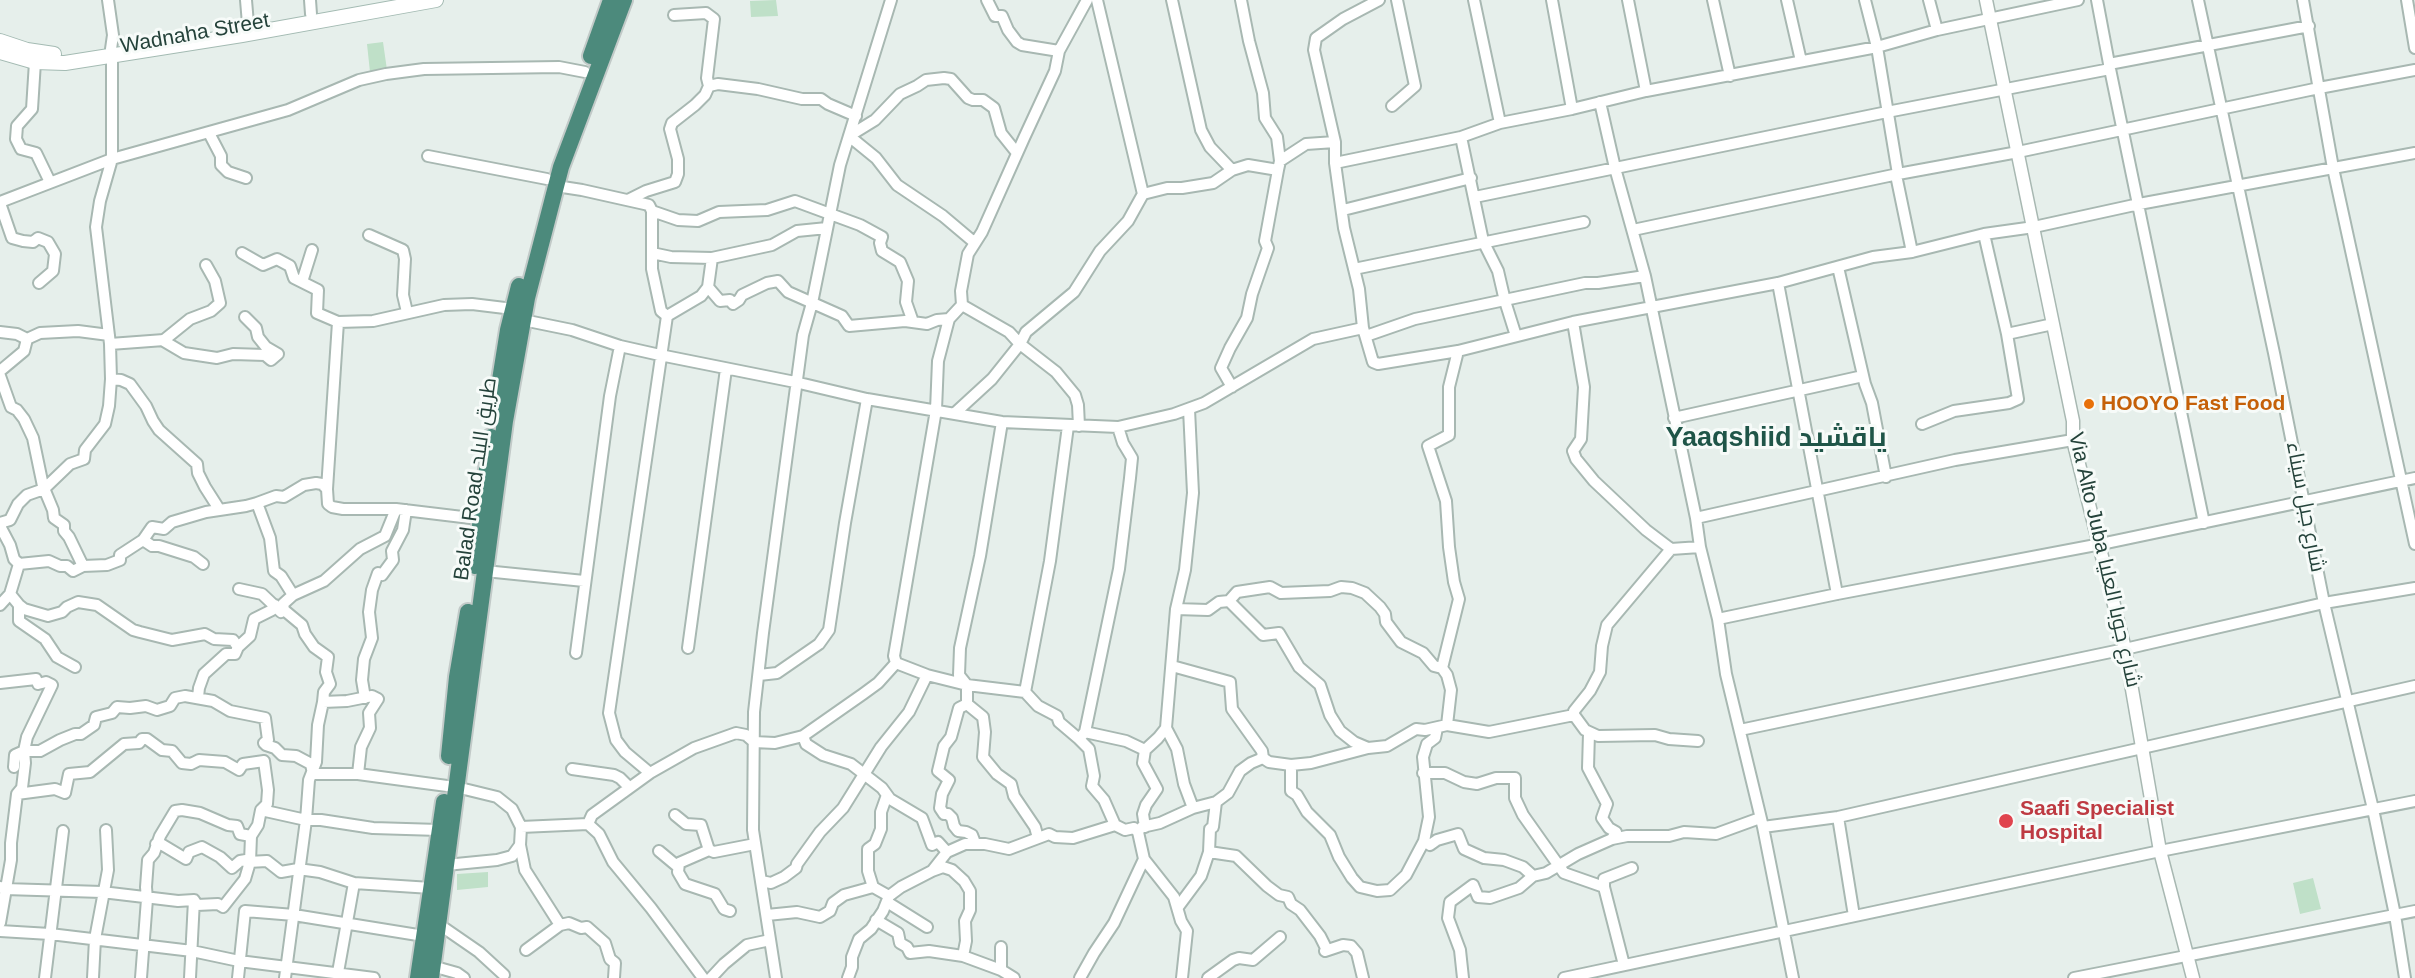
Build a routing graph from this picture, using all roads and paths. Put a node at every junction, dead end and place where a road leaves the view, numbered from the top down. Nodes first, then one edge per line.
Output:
1 (108, 0) edge
2 (246, 0) edge
3 (391, 0) edge
4 (436, 0) edge
5 (611, 0) edge
6 (624, 0) edge
7 (891, 0) edge
8 (987, 0) edge
9 (1087, 0) edge
10 (1098, 0) edge
11 (1173, 0) edge
12 (1241, 0) edge
13 (1379, 0) edge
14 (1397, 0) edge
15 (1474, 0) edge
16 (1552, 0) edge
17 (1628, 0) edge
18 (1713, 0) edge
19 (1787, 0) edge
20 (1865, 0) edge
21 (1929, 0) edge
22 (1986, 0) edge
23 (2078, 0) edge
24 (2097, 0) edge
25 (2198, 0) edge
26 (2303, 0) edge
27 (2040, 4) edge
28 (2410, 4) edge
29 (310, 7) edge
30 (674, 15) dead end
31 (1991, 18) junction
32 (293, 21) junction
33 (248, 24) junction
34 (2308, 26) junction
35 (1937, 30) junction
36 (0, 41) edge
37 (2209, 46) junction
38 (1877, 47) junction
39 (2415, 48) edge
40 (1059, 51) junction
41 (0, 52) edge
42 (112, 53) junction
43 (1801, 61) junction
44 (36, 62) junction
45 (2109, 67) junction
46 (2415, 70) edge
47 (585, 72) junction
48 (1730, 76) junction
49 (709, 86) junction
50 (2319, 88) junction
51 (2005, 89) junction
52 (1646, 91) junction
53 (1600, 102) junction
54 (1392, 106) dead end
55 (1572, 109) junction
56 (2221, 110) junction
57 (1887, 112) junction
58 (856, 116) junction
59 (1500, 123) junction
60 (2123, 128) junction
61 (209, 133) junction
62 (849, 136) junction
63 (1461, 137) junction
64 (1335, 142) junction
65 (2018, 152) junction
66 (1017, 153) junction
67 (2415, 153) edge
68 (428, 156) dead end
69 (112, 159) junction
70 (1335, 163) junction
71 (1279, 166) junction
72 (1615, 168) junction
73 (2333, 168) junction
74 (1232, 170) junction
75 (1897, 174) junction
76 (246, 178) dead end
77 (1471, 178) junction
78 (50, 182) junction
79 (551, 182) junction
80 (2237, 186) junction
81 (1143, 194) junction
82 (1475, 197) junction
83 (628, 200) junction
84 (0, 203) edge
85 (2139, 204) junction
86 (1343, 210) junction
87 (652, 211) junction
88 (830, 215) junction
89 (1584, 222) dead end
90 (2034, 227) junction
91 (826, 228) junction
92 (1633, 230) junction
93 (1984, 234) junction
94 (369, 235) dead end
95 (1483, 242) junction
96 (975, 243) junction
97 (312, 249) dead end
98 (1912, 252) junction
99 (242, 253) dead end
100 (652, 253) junction
101 (712, 258) junction
102 (206, 265) dead end
103 (1838, 267) junction
104 (1354, 269) junction
105 (1645, 276) junction
106 (302, 282) junction
107 (1778, 283) junction
108 (39, 284) dead end
109 (708, 287) junction
110 (1505, 301) junction
111 (812, 303) junction
112 (962, 304) junction
113 (1650, 308) junction
114 (407, 312) junction
115 (518, 314) junction
116 (667, 316) junction
117 (245, 317) dead end
118 (949, 319) junction
119 (338, 322) junction
120 (913, 322) junction
121 (1573, 322) junction
122 (2053, 324) junction
123 (0, 332) edge
124 (1365, 332) junction
125 (2007, 334) junction
126 (1516, 336) junction
127 (27, 339) junction
128 (110, 340) junction
129 (162, 340) junction
130 (1020, 344) junction
131 (620, 346) junction
132 (1458, 351) junction
133 (660, 355) junction
134 (726, 369) junction
135 (0, 371) edge
136 (0, 376) edge
137 (1863, 376) junction
138 (111, 379) junction
139 (795, 382) junction
140 (1232, 387) junction
141 (1799, 389) junction
142 (867, 399) junction
143 (1189, 409) junction
144 (936, 410) junction
145 (955, 413) junction
146 (1674, 418) junction
147 (1002, 422) junction
148 (1922, 424) dead end
149 (1073, 426) junction
150 (1118, 428) junction
151 (2073, 440) junction
152 (1886, 477) junction
153 (2415, 478) edge
154 (2401, 481) junction
155 (44, 489) junction
156 (327, 489) junction
157 (1818, 491) junction
158 (2304, 501) junction
159 (257, 503) junction
160 (219, 509) junction
161 (401, 509) junction
162 (1696, 518) junction
163 (479, 519) junction
164 (2204, 523) junction
165 (0, 525) edge
166 (143, 540) junction
167 (2101, 544) junction
168 (2415, 544) edge
169 (1700, 547) junction
170 (1671, 549) junction
171 (19, 564) junction
172 (203, 564) dead end
173 (83, 566) junction
174 (485, 571) junction
175 (584, 581) junction
176 (2415, 588) edge
177 (239, 589) dead end
178 (10, 594) junction
179 (1837, 594) junction
180 (293, 595) junction
181 (1229, 601) junction
182 (2324, 603) junction
183 (0, 604) edge
184 (19, 605) junction
185 (280, 608) junction
186 (1176, 609) junction
187 (1718, 619) junction
188 (238, 647) junction
189 (688, 648) dead end
190 (2125, 649) junction
191 (576, 653) dead end
192 (896, 663) junction
193 (1173, 666) junction
194 (75, 667) dead end
195 (1442, 668) junction
196 (759, 675) junction
197 (927, 675) junction
198 (0, 683) edge
199 (967, 685) junction
200 (2415, 686) edge
201 (1025, 692) junction
202 (198, 697) junction
203 (365, 698) junction
204 (2346, 700) junction
205 (322, 702) junction
206 (967, 704) junction
207 (1574, 715) junction
208 (1442, 727) junction
209 (1166, 728) junction
210 (1740, 730) junction
211 (1589, 734) junction
212 (803, 736) junction
213 (1082, 736) junction
214 (1698, 741) dead end
215 (754, 742) junction
216 (272, 748) junction
217 (1368, 748) junction
218 (2144, 749) junction
219 (1145, 750) junction
220 (24, 751) junction
221 (1263, 758) junction
222 (1291, 765) junction
223 (14, 767) dead end
224 (572, 769) dead end
225 (266, 770) junction
226 (650, 773) junction
227 (864, 773) junction
228 (1423, 773) junction
229 (313, 774) junction
230 (358, 774) junction
231 (451, 787) junction
232 (629, 787) junction
233 (16, 794) junction
234 (886, 795) junction
235 (2415, 801) edge
236 (1216, 802) junction
237 (1193, 808) junction
238 (2373, 809) junction
239 (261, 810) junction
240 (675, 815) dead end
241 (1838, 817) junction
242 (306, 820) junction
243 (1761, 823) junction
244 (588, 824) junction
245 (1115, 825) junction
246 (521, 827) junction
247 (1141, 829) junction
248 (106, 830) dead end
249 (439, 830) junction
250 (63, 831) dead end
251 (251, 836) junction
252 (1038, 838) junction
253 (1612, 839) junction
254 (1424, 841) junction
255 (975, 843) junction
256 (156, 844) junction
257 (755, 844) junction
258 (520, 845) junction
259 (709, 850) junction
260 (659, 851) dead end
261 (947, 852) junction
262 (1209, 852) junction
263 (2160, 852) junction
264 (1144, 859) junction
265 (250, 862) junction
266 (446, 865) junction
267 (677, 866) junction
268 (1561, 866) junction
269 (1632, 868) dead end
270 (298, 869) junction
271 (932, 871) junction
272 (1533, 876) junction
273 (761, 881) junction
274 (354, 883) junction
275 (873, 887) junction
276 (1604, 887) junction
277 (3, 888) edge
278 (430, 888) junction
279 (54, 890) junction
280 (102, 892) junction
281 (147, 899) junction
282 (888, 899) junction
283 (194, 900) junction
284 (1178, 907) junction
285 (729, 911) dead end
286 (2415, 911) edge
287 (294, 915) junction
288 (767, 915) junction
289 (2395, 915) junction
290 (1854, 916) junction
291 (876, 920) junction
292 (0, 923) edge
293 (437, 923) junction
294 (346, 924) junction
295 (560, 925) junction
296 (927, 927) dead end
297 (0, 931) edge
298 (1784, 932) junction
299 (50, 934) junction
300 (424, 936) junction
301 (1280, 937) dead end
302 (95, 939) junction
303 (770, 940) junction
304 (144, 946) junction
305 (1000, 947) dead end
306 (526, 950) dead end
307 (192, 951) junction
308 (2187, 955) junction
309 (963, 956) junction
310 (239, 961) junction
311 (1624, 965) junction
312 (286, 966) junction
313 (1001, 970) junction
314 (432, 972) edge
315 (504, 975) dead end
316 (337, 976) edge
317 (45, 978) edge
318 (93, 978) edge
319 (141, 978) edge
320 (190, 978) edge
321 (238, 978) edge
322 (285, 978) edge
323 (374, 978) edge
324 (418, 978) edge
325 (464, 978) edge
326 (614, 978) edge
327 (703, 978) edge
328 (711, 978) edge
329 (776, 978) edge
330 (848, 978) edge
331 (1014, 978) edge
332 (1080, 978) edge
333 (1182, 978) edge
334 (1208, 978) edge
335 (1363, 978) edge
336 (1463, 978) edge
337 (1564, 978) edge
338 (1793, 978) edge
339 (2073, 978) edge
340 (2193, 978) edge
341 (2405, 978) edge

1 - 42 street
2 - 33 street
3 - 29 main road, Wadnaha Street
4 - 32 main road
5 - 47 highway, Balad Road طريق البلد
6 - 79 highway, Balad Road طريق البلد
7 - 58 street
8 - 40 street
9 - 40 street
10 - 81 street
11 - 74 street
12 - 71 street
13 - 64 street
14 - 54 street
15 - 59 street
16 - 55 street
17 - 52 street
18 - 48 street
19 - 43 street
20 - 38 street
21 - 35 street
22 - 31 street, Via Alto Juba شارع جوبا العليا
23 - 27 street
24 - 45 street
25 - 37 street, شارع جبل سيناء
26 - 34 street
27 - 31 street
28 - 39 street
29 - 32 main road, Wadnaha Street
30 - 49 street
31 - 35 street
31 - 51 street, Via Alto Juba شارع جوبا العليا
32 - 33 main road, Wadnaha Street
32 - 42 main road
33 - 42 main road, Wadnaha Street
34 - 37 street
34 - 50 street
35 - 38 street
36 - 42 main road, Wadnaha Street
37 - 45 street
37 - 56 street, شارع جبل سيناء
38 - 43 street
38 - 57 street
40 - 66 street
41 - 44 main road
42 - 44 main road
42 - 69 street
43 - 48 street
44 - 78 street
45 - 51 street
45 - 60 street
46 - 50 street
47 - 61 street
47 - 79 highway, Balad Road طريق البلد
48 - 52 street
49 - 58 street
49 - 83 street
50 - 56 street
50 - 73 street
51 - 57 street
51 - 65 street, Via Alto Juba شارع جوبا العليا
52 - 53 street
53 - 55 street
53 - 72 street
55 - 59 street
56 - 60 street
56 - 80 street, شارع جبل سيناء
57 - 72 street
57 - 75 street
58 - 62 street
59 - 63 street
60 - 65 street
60 - 85 street
61 - 69 street
61 - 76 street
62 - 66 street
62 - 88 street
62 - 96 street
63 - 70 street
63 - 77 street
64 - 70 street
64 - 71 street
65 - 75 street
65 - 90 street, Via Alto Juba شارع جوبا العليا
66 - 96 street
67 - 73 street
68 - 79 street
69 - 78 street
69 - 128 street
70 - 86 street
71 - 74 street
71 - 140 street
72 - 82 street
72 - 92 street
73 - 80 street
73 - 154 street
74 - 81 street
75 - 92 street
75 - 98 street
77 - 82 street
77 - 86 street
78 - 84 street
79 - 83 street
79 - 115 highway, Balad Road طريق البلد
80 - 85 street
80 - 158 street, شارع جبل سيناء
81 - 130 street
82 - 95 street
83 - 87 street
84 - 108 street
85 - 90 street
85 - 164 street
86 - 104 street
87 - 88 street
87 - 100 street
88 - 91 street
88 - 120 street
89 - 95 street
90 - 93 street
90 - 122 street, Via Alto Juba شارع جوبا العليا
91 - 101 street
91 - 111 street
92 - 105 street
93 - 98 street
93 - 125 street
94 - 114 street
95 - 104 street
95 - 110 street
96 - 112 street
97 - 106 street
98 - 103 street
99 - 106 street
100 - 101 street
100 - 116 street
101 - 109 street
102 - 129 street
103 - 107 street
103 - 137 street
104 - 124 street
105 - 110 street
105 - 113 street
106 - 119 street
107 - 113 street
107 - 141 street
109 - 111 street
109 - 116 street
110 - 124 street
110 - 126 street
111 - 120 street
111 - 139 street
112 - 118 street
112 - 130 street
113 - 121 street
113 - 146 street
114 - 115 street
114 - 119 street
115 - 131 street
115 - 163 highway, Balad Road طريق البلد
115 - 174 highway, Balad Road طريق البلد
116 - 133 street
117 - 129 street
118 - 120 street
118 - 144 street
119 - 156 street
121 - 126 street
121 - 170 street
122 - 125 street
122 - 151 street, Via Alto Juba شارع جوبا العليا
123 - 127 street
124 - 132 street
124 - 140 street
125 - 148 street
126 - 132 street
127 - 128 street
127 - 135 street
128 - 129 street
128 - 138 street
130 - 145 street
130 - 149 street
131 - 133 street
131 - 175 street
132 - 195 street
133 - 134 street
133 - 226 street
134 - 139 street
134 - 189 street
136 - 155 street
137 - 141 street
137 - 152 street
138 - 155 street
138 - 160 street
139 - 142 street
139 - 196 street
140 - 143 street
141 - 146 street
141 - 157 street
142 - 144 street
142 - 196 street
143 - 150 street
143 - 186 street
144 - 145 street
144 - 192 street
145 - 147 street
146 - 162 street
147 - 149 street
147 - 199 street
149 - 150 street
149 - 201 street
150 - 213 street
151 - 152 street
151 - 167 street, Via Alto Juba شارع جوبا العليا
152 - 157 street
153 - 154 street
154 - 158 street
154 - 168 street
155 - 165 street
155 - 173 street
156 - 159 street
156 - 161 street
157 - 162 street
157 - 179 street
158 - 164 street
158 - 182 street, شارع جبل سيناء
159 - 160 street
159 - 180 street
160 - 166 street
161 - 163 street
161 - 180 street
161 - 203 street
162 - 169 street
163 - 231 highway, Balad Road طريق البلد
164 - 167 street
165 - 171 street
166 - 172 street
166 - 173 street
167 - 179 street
167 - 190 street, Via Alto Juba شارع جوبا العليا
169 - 170 street
169 - 187 street
170 - 207 street
171 - 173 street
171 - 178 street
174 - 175 street
174 - 231 highway, Balad Road طريق البلد
175 - 191 street
176 - 182 street
177 - 185 street
178 - 183 street
178 - 184 street
179 - 187 street
180 - 185 street
181 - 186 street
181 - 195 street
181 - 217 street
182 - 190 street
182 - 204 street, شارع جبل سيناء
184 - 188 street
184 - 194 street
185 - 188 street
185 - 205 street
186 - 193 street
187 - 210 street
188 - 202 street
190 - 210 street
190 - 218 street, Via Alto Juba شارع جوبا العليا
192 - 197 street
192 - 212 street
193 - 209 street
193 - 221 street
195 - 208 street
196 - 215 street
197 - 199 street
197 - 227 street
198 - 220 street
199 - 201 street
199 - 206 street
200 - 204 street
201 - 213 street
202 - 216 street
202 - 220 street
203 - 205 street
203 - 230 street
204 - 218 street
204 - 238 street, شارع جبل سيناء
205 - 229 street
206 - 252 street
206 - 255 street
207 - 208 street
207 - 211 street
208 - 217 street
208 - 228 street
209 - 219 street
209 - 237 street
210 - 243 street
211 - 214 street
211 - 253 street
212 - 215 street
212 - 227 street
213 - 219 street
213 - 245 street
215 - 226 street
215 - 257 street
216 - 225 street
216 - 229 street
217 - 222 street
218 - 241 street
218 - 263 street, Via Alto Juba شارع جوبا العليا
219 - 247 street
220 - 223 street
220 - 233 street
221 - 222 street
221 - 236 street
222 - 254 street
224 - 232 street
225 - 233 street
225 - 239 street
226 - 232 street
227 - 234 street
227 - 273 street
228 - 254 street
228 - 268 street
229 - 230 street
229 - 242 street
230 - 231 street
231 - 246 street
231 - 249 highway, Balad Road طريق البلد
231 - 266 highway, Balad Road طريق البلد
232 - 244 street
233 - 277 street
234 - 261 street
234 - 275 street
235 - 238 street
236 - 237 street
236 - 262 street
237 - 247 street
238 - 263 street
238 - 289 street, شارع جبل سيناء
239 - 242 street
239 - 251 street
240 - 259 street
241 - 243 street
241 - 290 street
242 - 249 street
242 - 270 street
243 - 253 street
243 - 298 street
244 - 246 street
244 - 327 street
245 - 247 street
245 - 252 street
246 - 258 street
247 - 264 street
248 - 280 street
249 - 278 highway, Balad Road طريق البلد
250 - 279 street
251 - 256 street
251 - 265 street
252 - 255 street
253 - 268 street
254 - 272 street
255 - 261 street
256 - 265 street
256 - 281 street
257 - 259 street
257 - 273 street
258 - 266 street
258 - 295 street
259 - 267 street
260 - 267 street
261 - 271 street
262 - 284 street
262 - 335 street
263 - 290 street
263 - 308 street, Via Alto Juba شارع جوبا العليا
264 - 284 street
264 - 332 street
265 - 270 street
265 - 283 street
266 - 293 highway, Balad Road طريق البلد
267 - 285 street
268 - 272 street
268 - 276 street
269 - 276 street
270 - 274 street
270 - 287 street
271 - 282 street
271 - 309 street
272 - 336 street
273 - 288 street
274 - 278 street
274 - 294 street
275 - 282 street
275 - 288 street
276 - 311 street
277 - 279 street
277 - 292 street
278 - 300 highway, Balad Road طريق البلد
279 - 280 street
279 - 299 street
280 - 281 street
280 - 302 street
281 - 283 street
281 - 304 street
282 - 291 street
282 - 296 street
283 - 307 street
284 - 333 street
286 - 289 street
287 - 294 street
287 - 310 street
287 - 312 street
288 - 303 street
289 - 308 street
289 - 341 street, شارع جبل سيناء
290 - 298 street
291 - 309 street
291 - 330 street
293 - 314 highway, Balad Road طريق البلد
293 - 315 street
294 - 300 street
294 - 316 street
295 - 306 street
295 - 326 street
297 - 299 street
298 - 311 street
298 - 338 street
299 - 302 street
299 - 317 street
300 - 324 highway, Balad Road طريق البلد
301 - 334 street
302 - 304 street
302 - 318 street
303 - 328 street
303 - 329 street
304 - 307 street
304 - 319 street
305 - 313 street
307 - 310 street
307 - 320 street
308 - 339 street
308 - 340 street, Via Alto Juba شارع جوبا العليا
309 - 313 street
310 - 312 street
310 - 321 street
311 - 337 street
312 - 316 street
312 - 322 street
313 - 331 street
314 - 325 street
316 - 323 street

